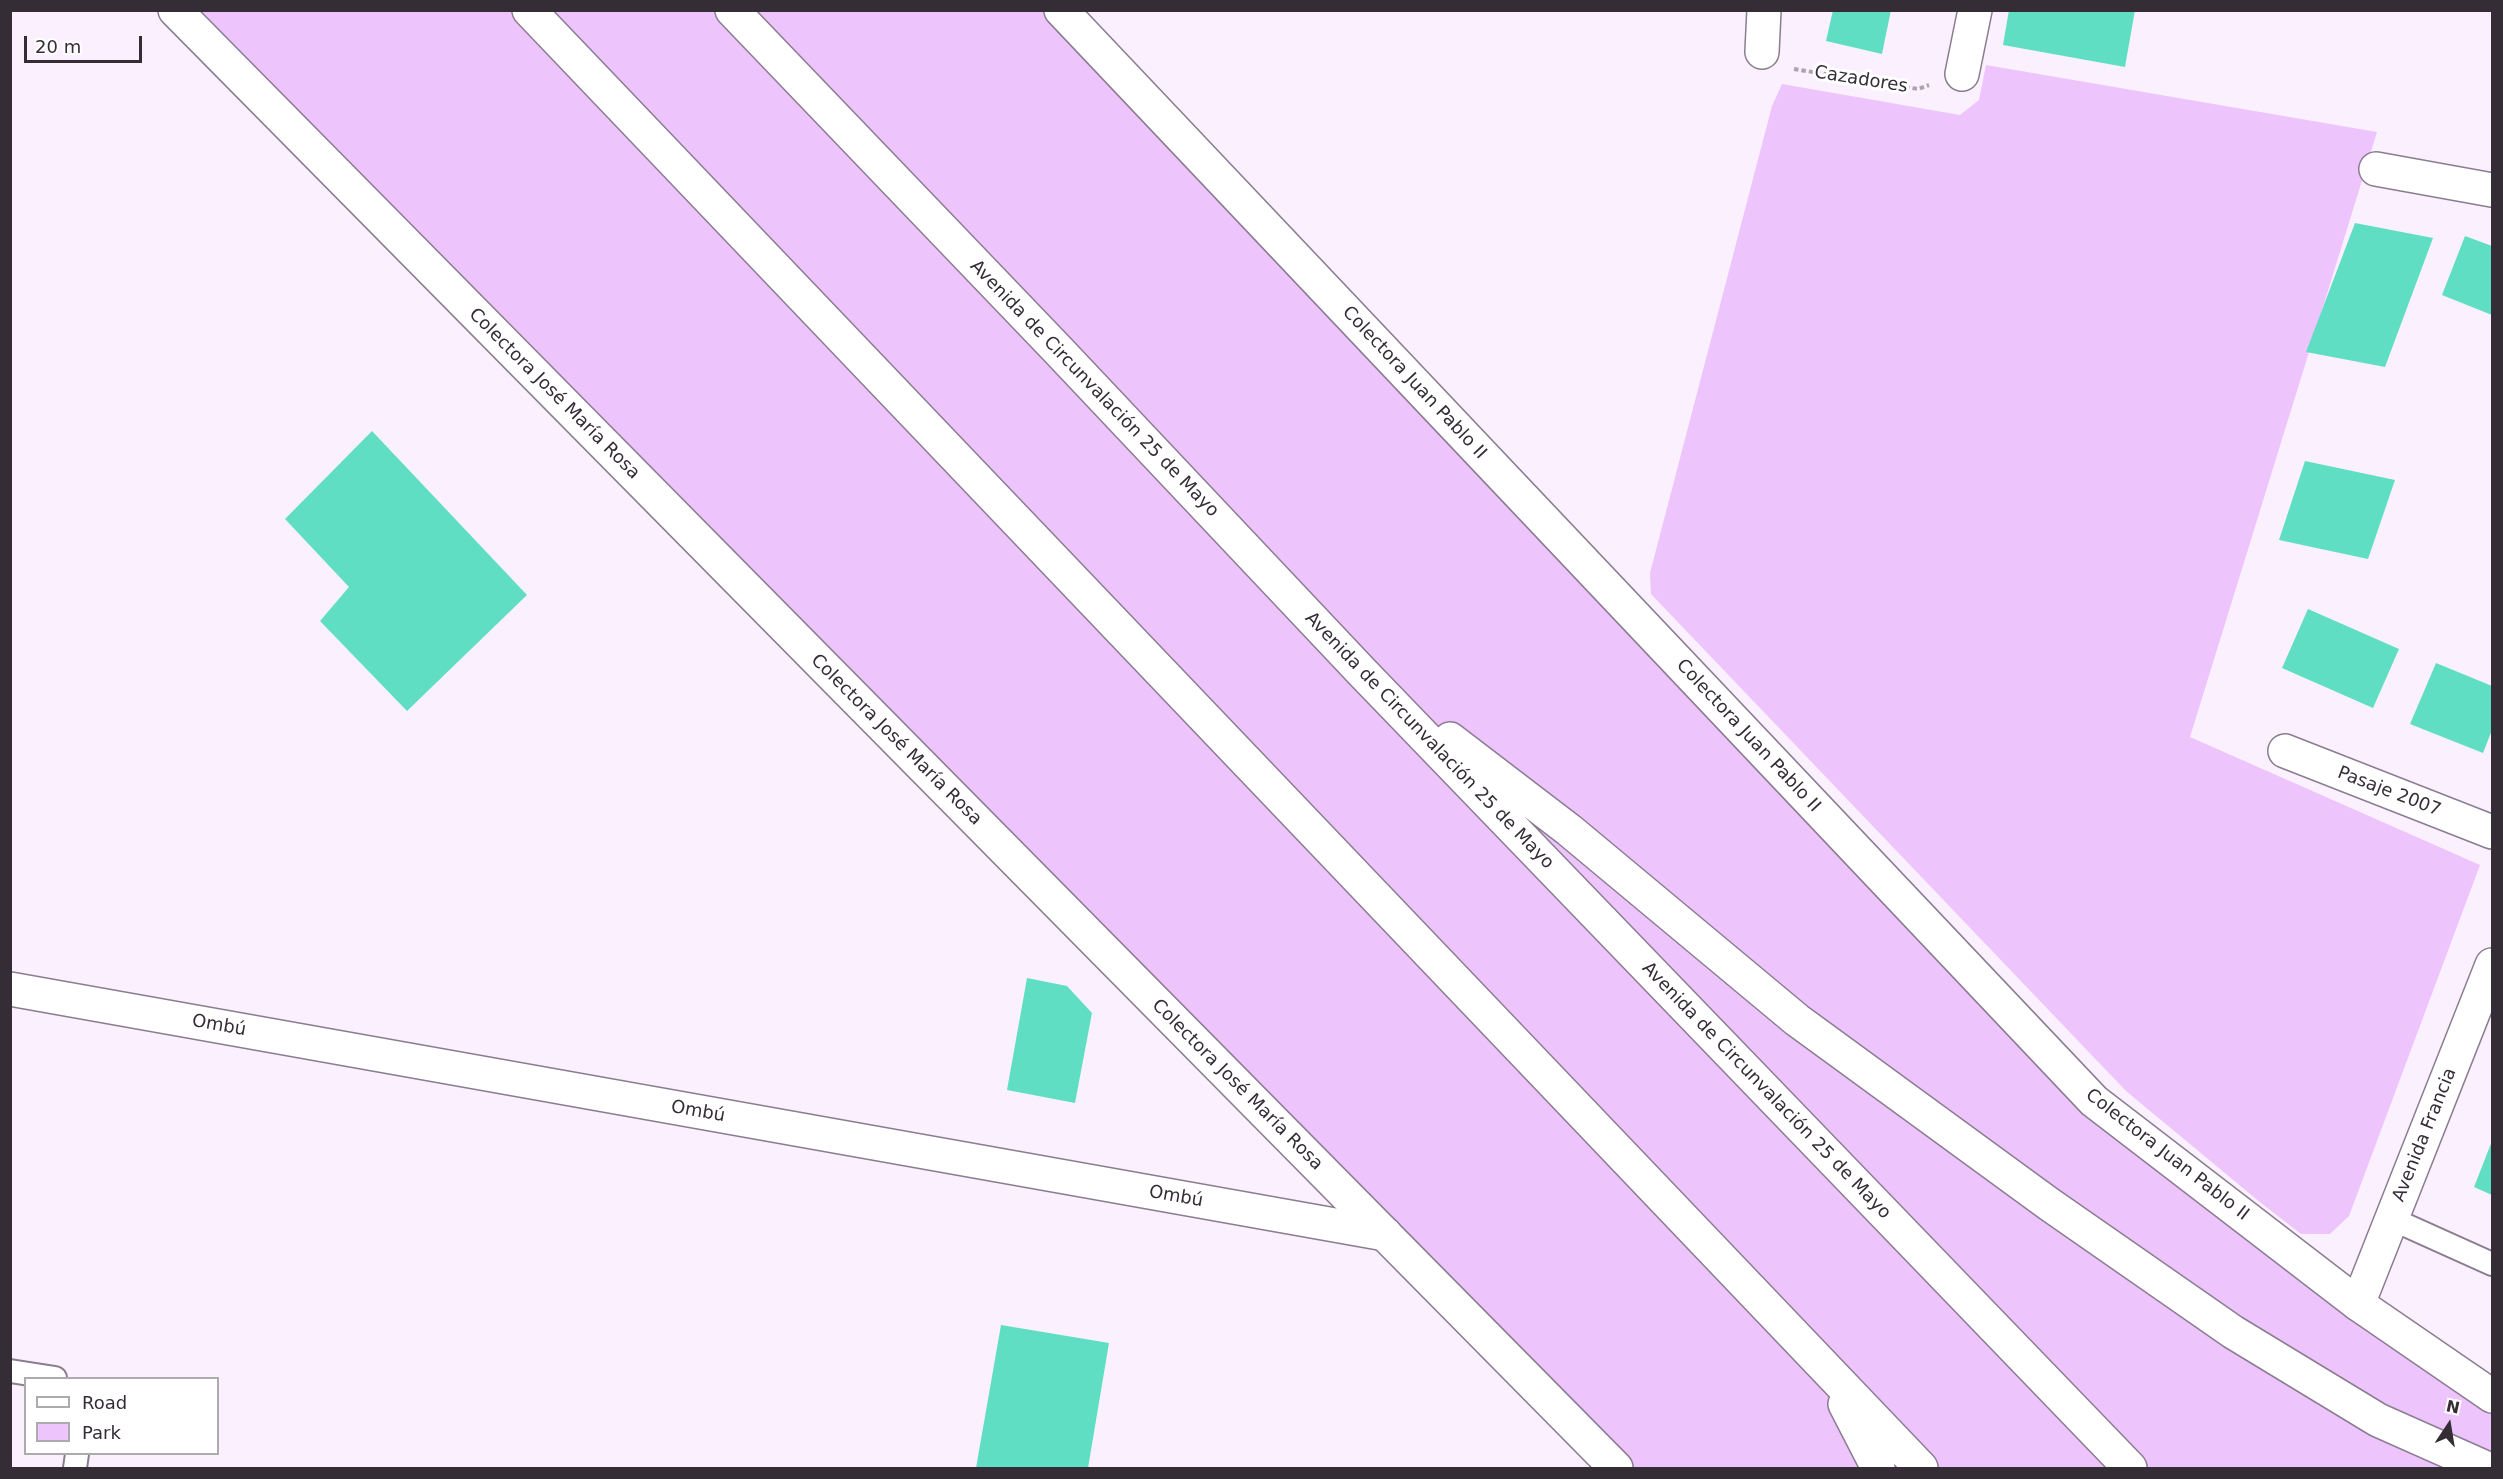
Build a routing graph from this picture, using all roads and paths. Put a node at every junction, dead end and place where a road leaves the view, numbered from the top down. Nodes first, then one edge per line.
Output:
1 (175, 10) edge
2 (529, 10) edge
3 (732, 10) edge
4 (1061, 10) edge
5 (1764, 10) edge
6 (1975, 10) edge
7 (1762, 52) joint
8 (1962, 74) joint
9 (2376, 169) dead end
10 (2493, 190) edge
11 (1362, 672) junction
12 (2285, 751) dead end
13 (2493, 832) edge
14 (2493, 965) edge
15 (10, 989) edge
16 (2392, 1219) junction
17 (1384, 1234) junction
18 (2493, 1264) edge
19 (2358, 1304) junction
20 (10, 1371) edge
21 (1830, 1373) junction
22 (49, 1377) edge
23 (2493, 1396) edge
24 (1616, 1468) edge
25 (1878, 1468) edge
26 (1922, 1468) edge
27 (2130, 1468) edge
28 (2486, 1468) edge

1 - 17 main road, Colectora José María Rosa
2 - 21 main road
3 - 11 main road, Avenida de Circunvalación 25 de Mayo
4 - 19 main road, Colectora Juan Pablo II
5 - 7 main road
6 - 8 main road
7 - 8 path, Cazadores
9 - 10 main road
11 - 27 main road, Avenida de Circunvalación 25 de Mayo
11 - 28 main road
12 - 13 main road, Pasaje 2007
14 - 16 main road, Avenida Francia
15 - 17 main road, Ombú
16 - 18 lane
16 - 19 main road, Avenida Francia
17 - 24 main road, Colectora José María Rosa
19 - 23 main road, Colectora Juan Pablo II
20 - 22 lane
21 - 25 main road
21 - 26 main road

